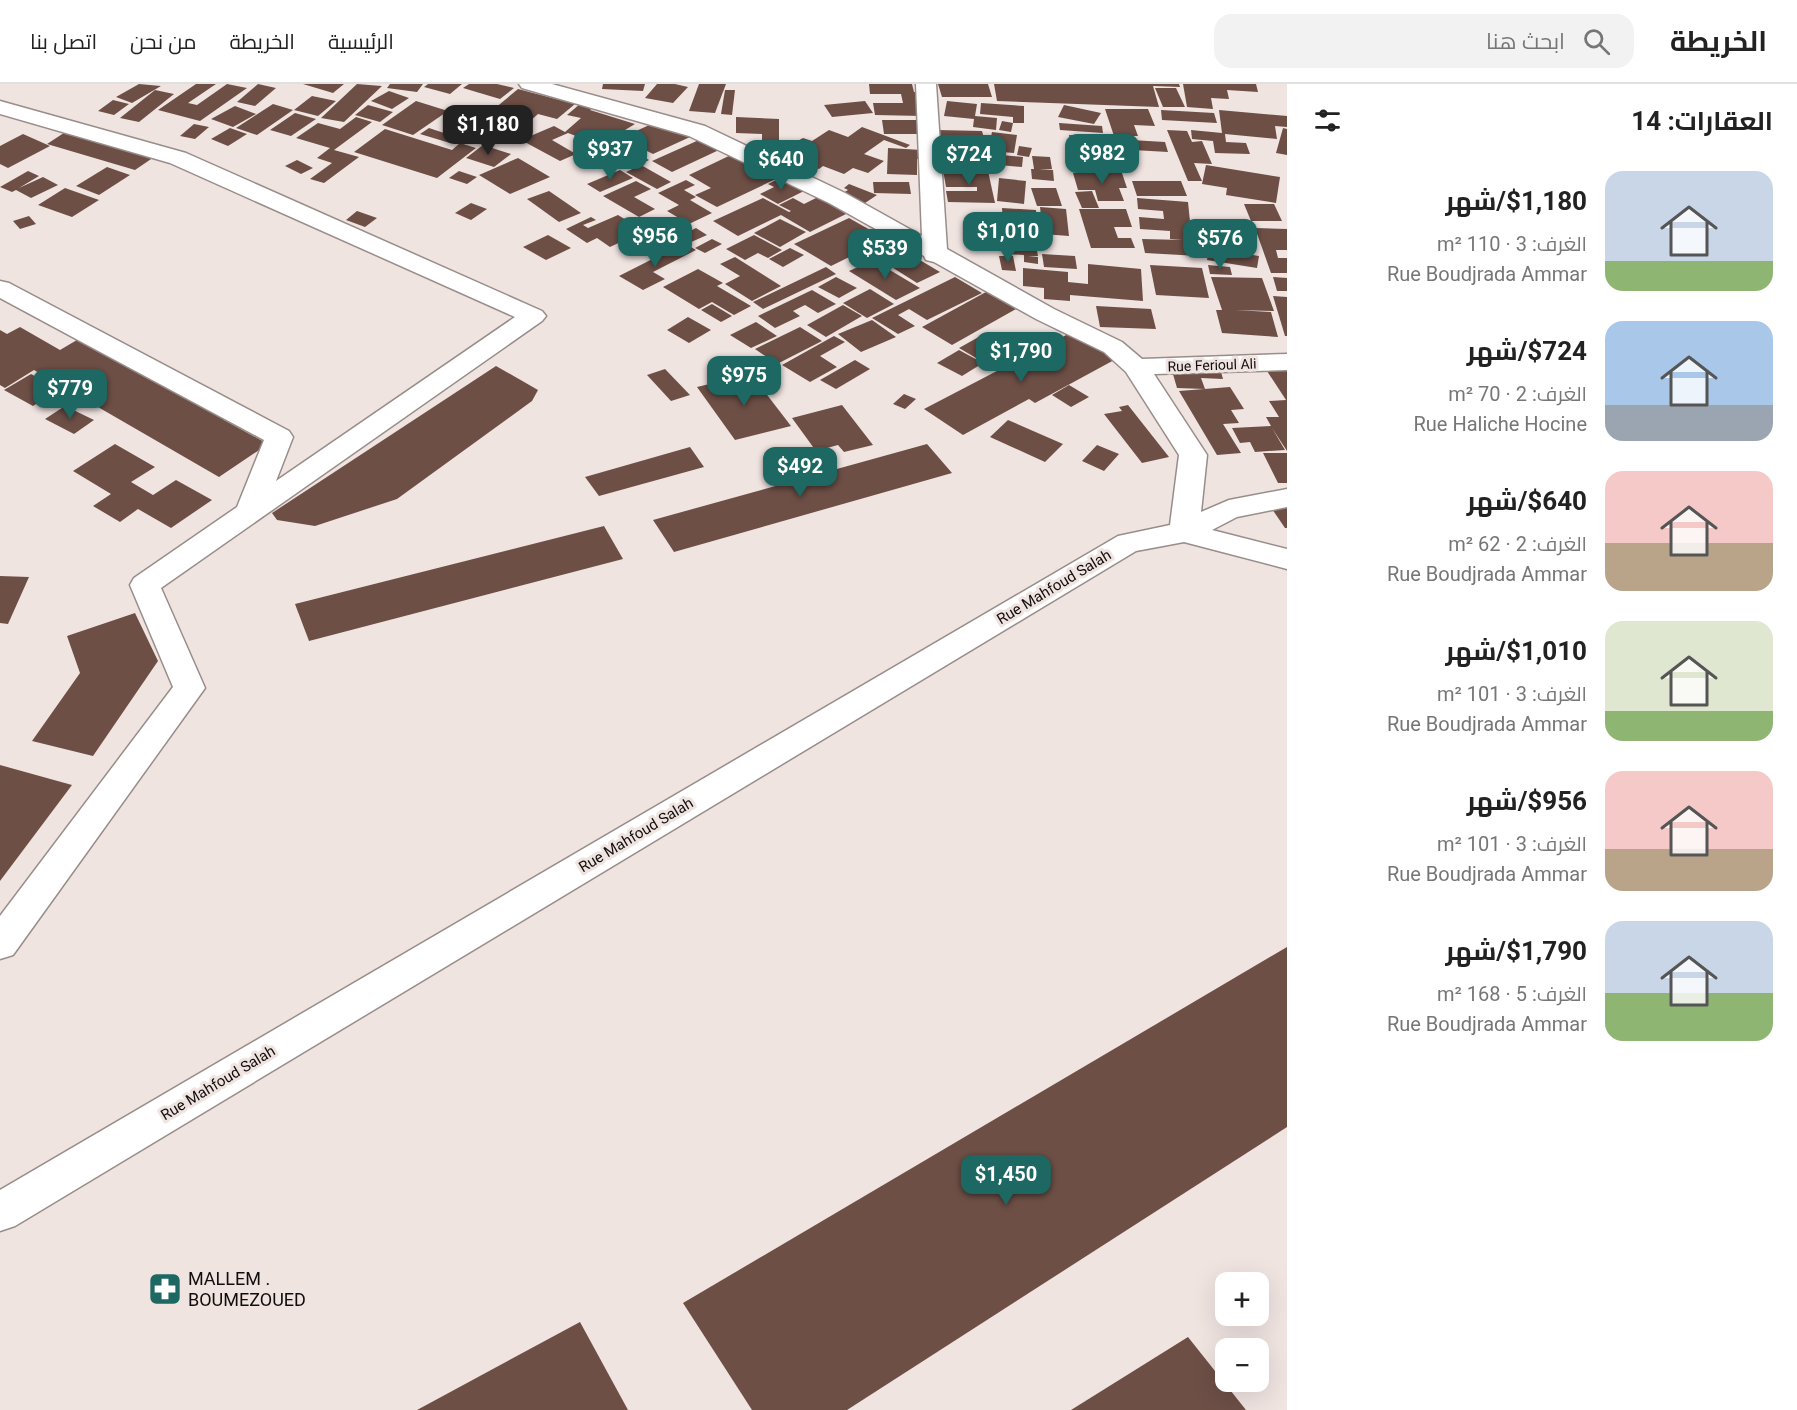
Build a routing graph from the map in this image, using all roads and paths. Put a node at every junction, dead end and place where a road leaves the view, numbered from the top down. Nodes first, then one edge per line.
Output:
1 (529, 84) edge
2 (926, 84) edge
3 (0, 107) edge
4 (935, 255) junction
5 (0, 288) edge
6 (1287, 362) edge
7 (1136, 367) junction
8 (1287, 498) edge
9 (250, 511) junction
10 (1184, 532) junction
11 (1287, 559) edge
12 (0, 944) edge
13 (0, 1212) edge

1 - 4 street
2 - 4 street
3 - 9 street
4 - 7 street
5 - 9 street
6 - 7 street, Rue Ferioul Ali
7 - 10 street
8 - 10 street, Rue Mahfoud Salah
9 - 12 street
10 - 11 street
10 - 13 street, Rue Mahfoud Salah

